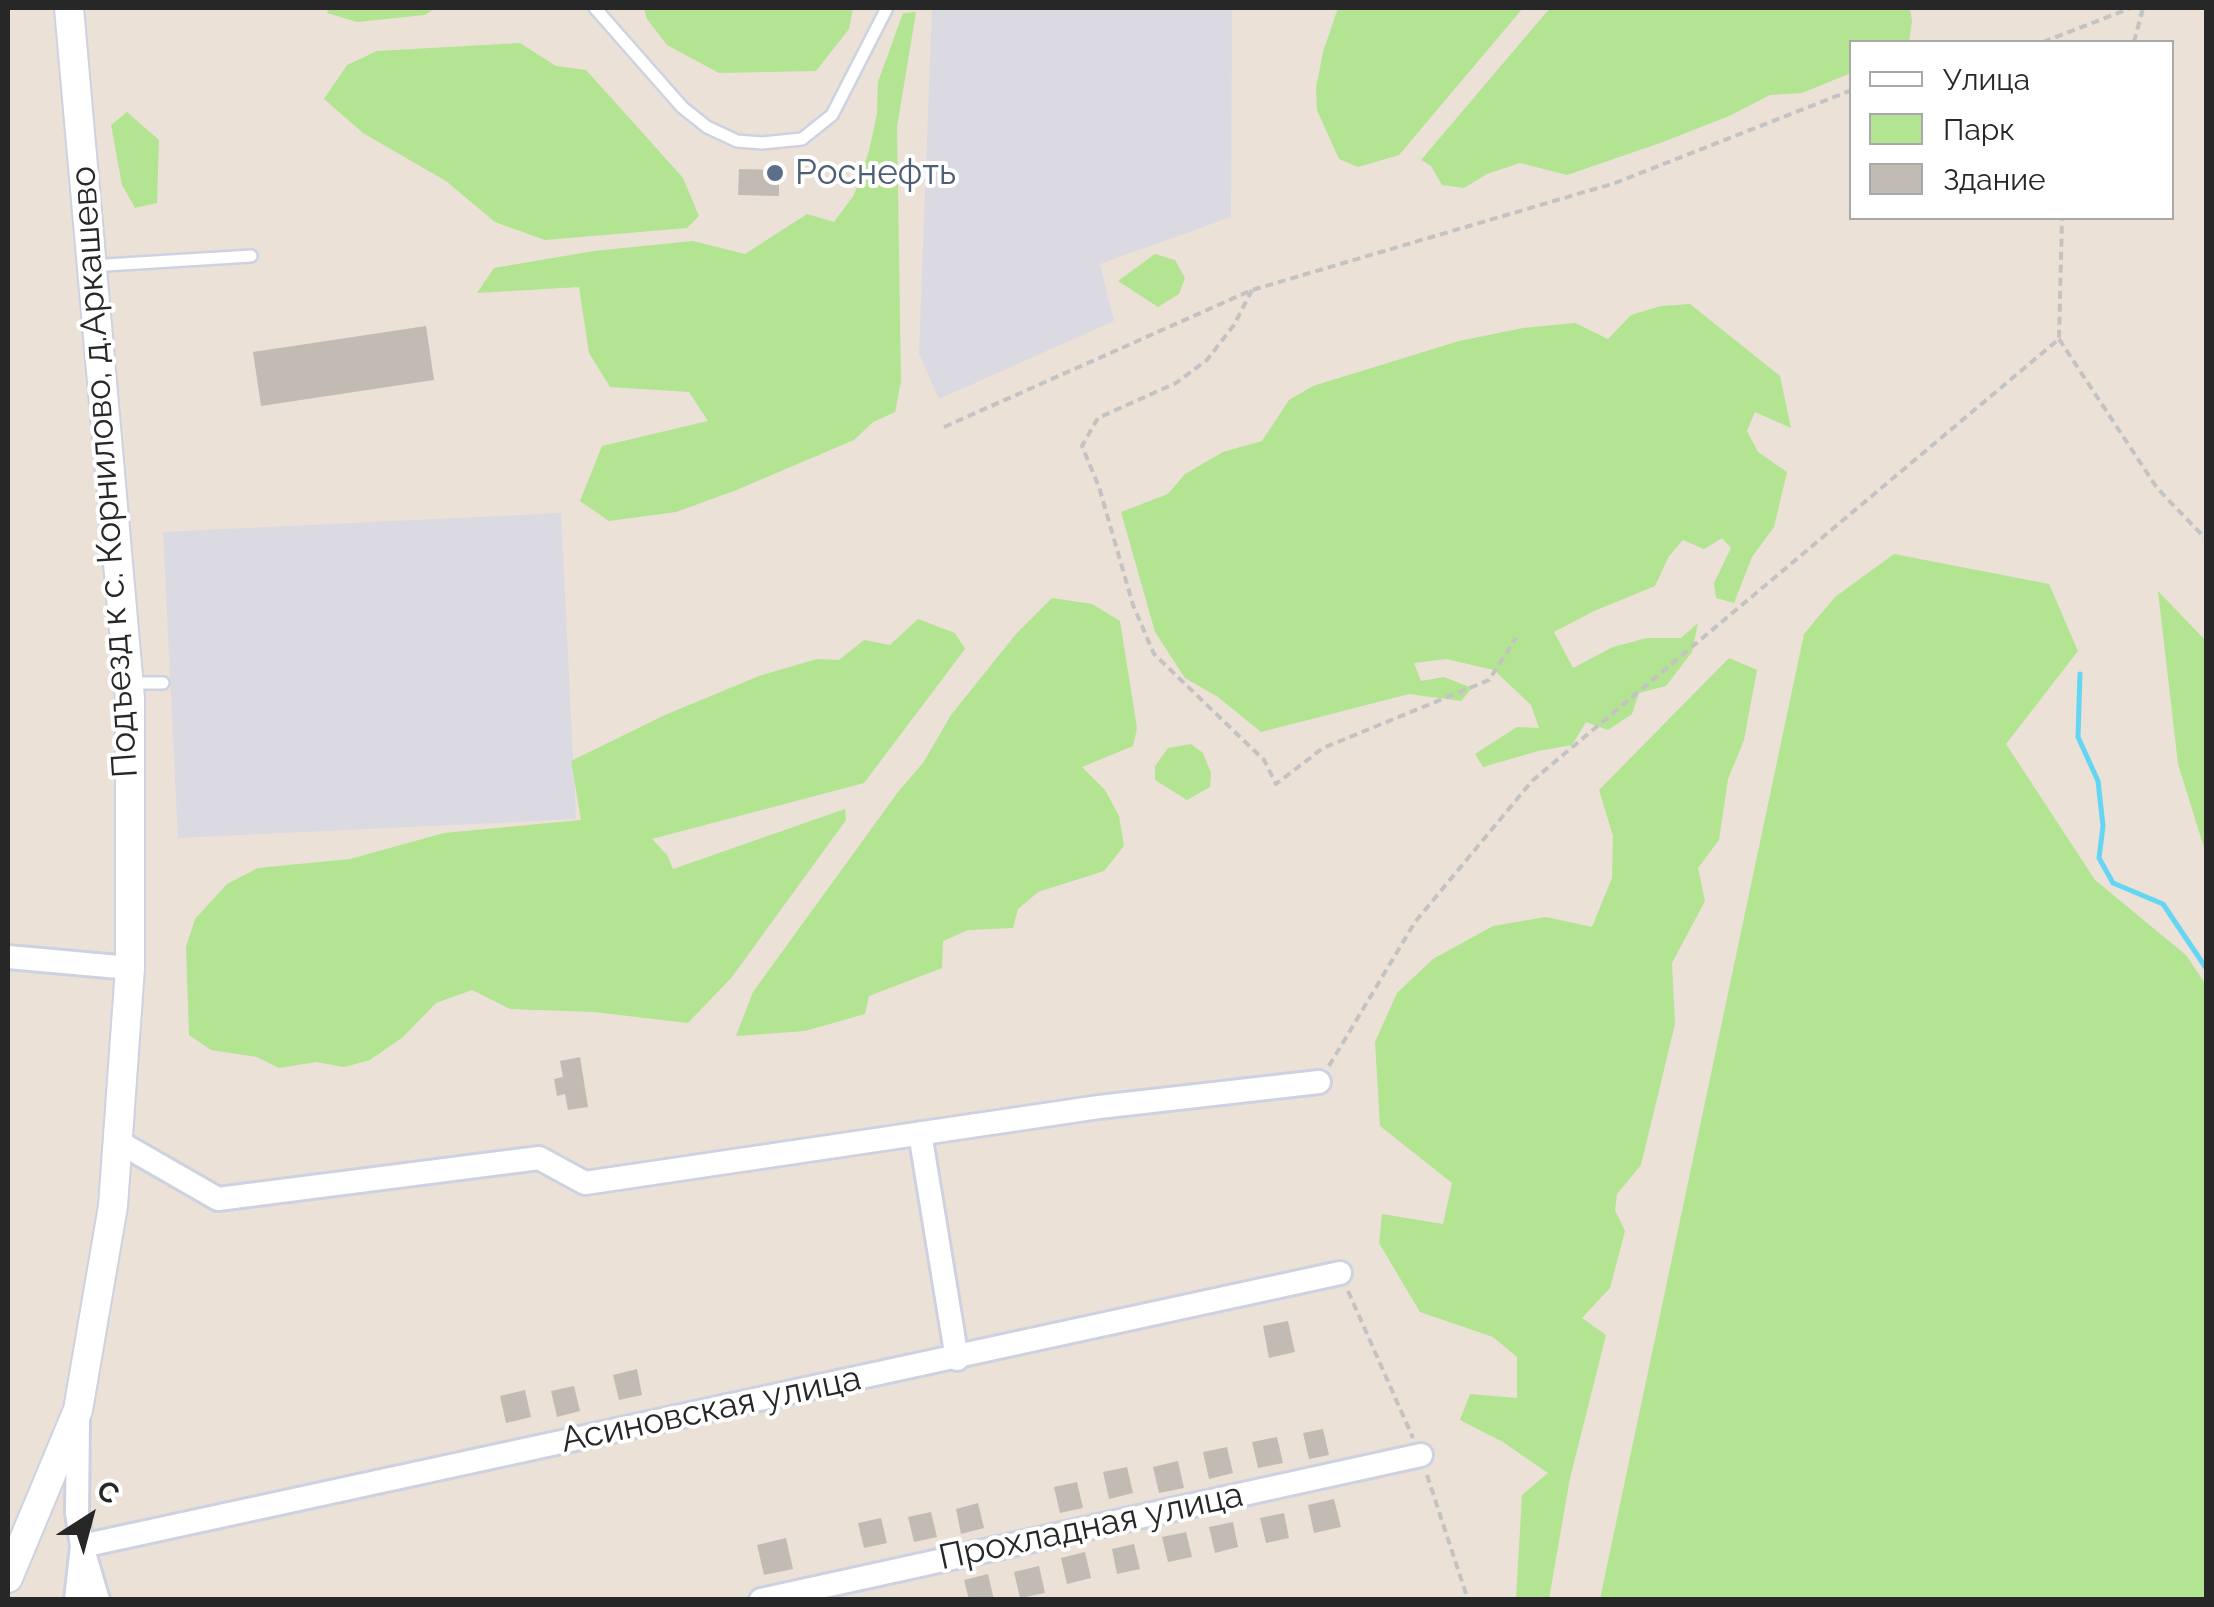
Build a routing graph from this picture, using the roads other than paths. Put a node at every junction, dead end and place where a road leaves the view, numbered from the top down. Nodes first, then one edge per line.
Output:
1 (69, 8) edge
2 (594, 8) edge
3 (887, 8) edge
4 (251, 256) dead end
5 (90, 266) junction
6 (163, 682) dead end
7 (129, 683) junction
8 (8, 957) edge
9 (130, 968) junction
10 (1319, 1082) road end
11 (920, 1134) junction
12 (117, 1141) junction
13 (1340, 1273) road end
14 (957, 1358) junction
15 (78, 1410) junction
16 (1421, 1455) road end
17 (82, 1546) junction
18 (8, 1578) edge
19 (76, 1600) edge
20 (98, 1600) edge
21 (761, 1600) edge

1 - 5 street, Подъезд к с. Корнилово, д.Аркашево
2 - 3 lane
4 - 5 lane
5 - 7 street, Подъезд к с. Корнилово, д.Аркашево
6 - 7 lane
7 - 9 street, Подъезд к с. Корнилово, д.Аркашево
8 - 9 street
9 - 12 street, Подъезд к с. Корнилово, д.Аркашево
10 - 11 street
11 - 12 street
11 - 14 street
12 - 15 street, Подъезд к с. Корнилово, д.Аркашево
13 - 14 street, Асиновская улица
14 - 17 street, Асиновская улица
15 - 17 street
15 - 18 street, Подъезд к с. Корнилово, д.Аркашево
16 - 21 street, Прохладная улица
17 - 19 street
17 - 20 street

